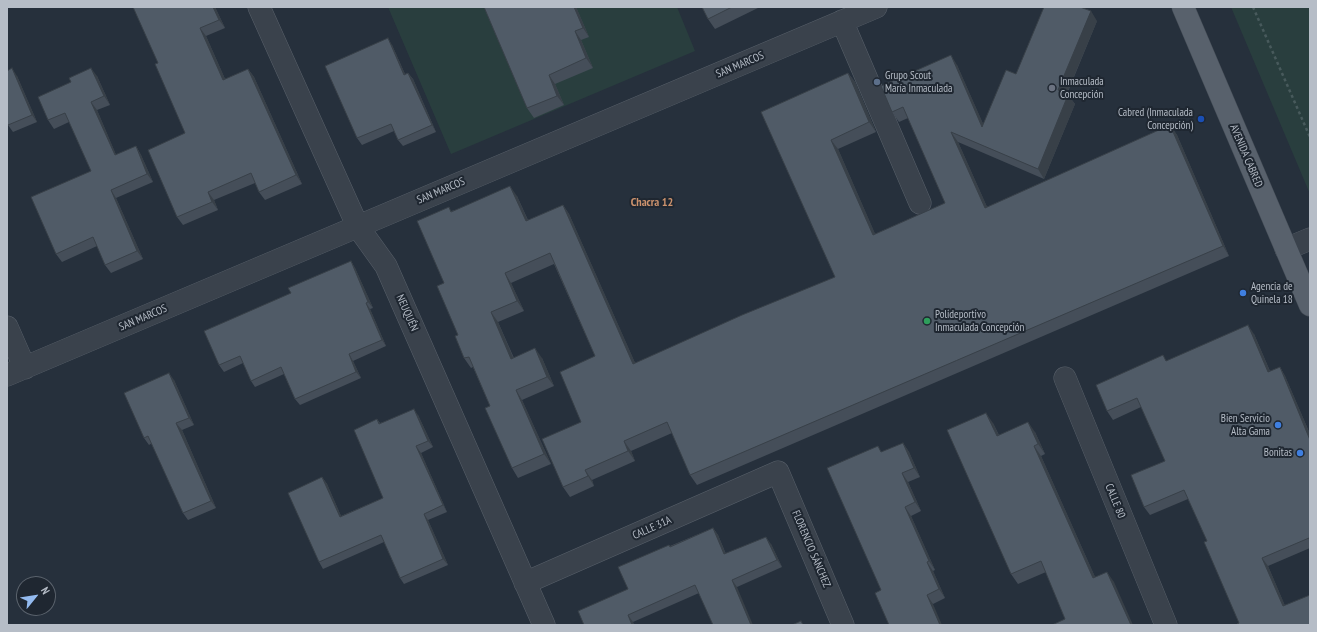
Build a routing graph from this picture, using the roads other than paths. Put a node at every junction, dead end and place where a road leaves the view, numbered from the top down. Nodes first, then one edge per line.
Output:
1 (259, 7) edge
2 (876, 7) edge
3 (1183, 7) edge
4 (842, 22) junction
5 (920, 203) dead end
6 (358, 226) junction
7 (1310, 240) edge
8 (1286, 250) junction
9 (1310, 305) edge
10 (7, 327) edge
11 (16, 372) edge
12 (1065, 378) dead end
13 (778, 472) joint
14 (525, 583) junction
15 (544, 625) edge
16 (843, 625) edge
17 (1166, 625) edge

1 - 6 street, NEUQUÉN
2 - 4 street, SAN MARCOS
3 - 8 main road, AVENIDA CABRED
4 - 5 street
4 - 6 street, SAN MARCOS
6 - 11 street, SAN MARCOS
6 - 14 street, NEUQUÉN
7 - 8 street
8 - 9 main road, AVENIDA CABRED
10 - 11 street
12 - 17 street, CALLE 80
13 - 14 street, CALLE 31A
13 - 16 street, FLORENCIO SÁNCHEZ
14 - 15 street, NEUQUÉN

